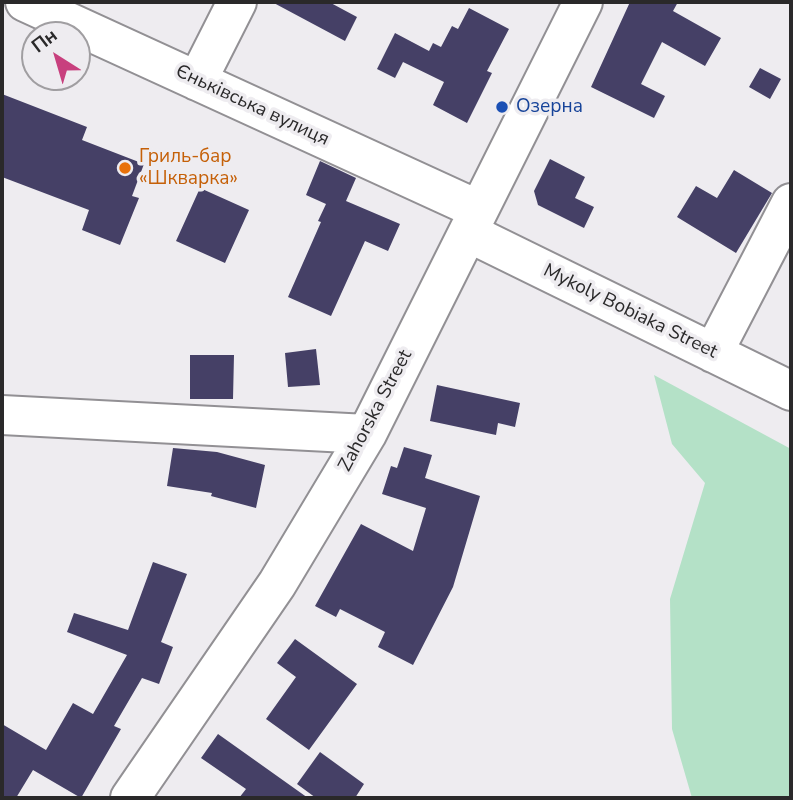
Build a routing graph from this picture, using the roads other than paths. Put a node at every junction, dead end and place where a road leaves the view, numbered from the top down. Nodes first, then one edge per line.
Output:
1 (25, 2) edge
2 (237, 2) edge
3 (583, 2) edge
4 (197, 81) junction
5 (791, 203) edge
6 (474, 222) junction
7 (713, 353) junction
8 (790, 387) edge
9 (2, 415) edge
10 (367, 434) junction
11 (130, 798) edge

1 - 4 street, Єньківська вулиця
2 - 4 street
3 - 6 street, Zahorska Street
4 - 6 street, Єньківська вулиця
5 - 7 street
6 - 7 street, Mykoly Bobiaka Street
6 - 10 street, Zahorska Street
7 - 8 street, Mykoly Bobiaka Street
9 - 10 street
10 - 11 street, Zahorska Street

